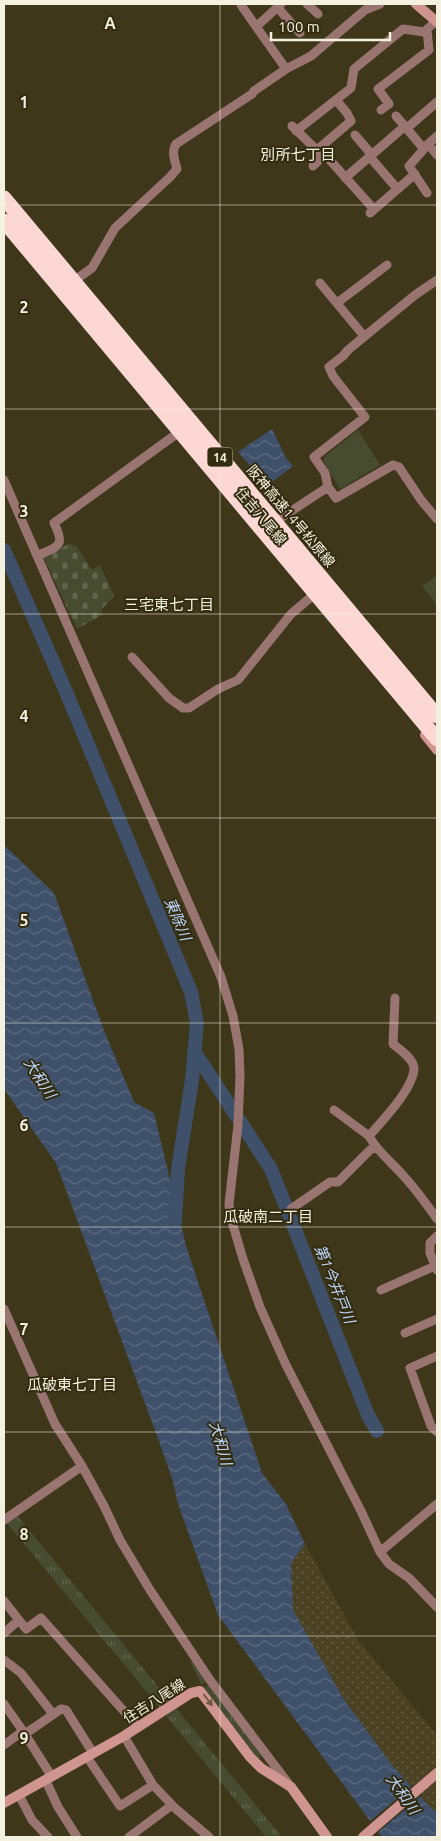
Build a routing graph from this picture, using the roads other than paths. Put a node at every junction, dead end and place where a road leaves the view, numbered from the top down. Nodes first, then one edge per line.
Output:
1 (307, 4) edge
2 (380, 4) edge
3 (416, 4) edge
4 (241, 5) edge
5 (279, 6) edge
6 (318, 14) dead end
7 (437, 21) edge
8 (257, 26) junction
9 (427, 30) junction
10 (300, 33) dead end
11 (286, 69) junction
12 (336, 100) junction
13 (437, 102) edge
14 (381, 110) dead end
15 (396, 116) dead end
16 (406, 127) junction
17 (355, 136) dead end
18 (437, 136) edge
19 (426, 146) junction
20 (317, 150) junction
21 (437, 155) edge
22 (371, 156) junction
23 (328, 158) dead end
24 (313, 166) dead end
25 (415, 174) junction
26 (346, 178) junction
27 (394, 185) dead end
28 (427, 193) dead end
29 (4, 198) edge
30 (4, 205) edge
31 (4, 221) edge
32 (4, 232) edge
33 (388, 265) dead end
34 (437, 280) edge
35 (320, 282) dead end
36 (70, 284) junction
37 (337, 303) junction
38 (364, 336) junction
39 (175, 435) junction
40 (4, 480) edge
41 (328, 487) junction
42 (437, 519) edge
43 (277, 520) junction
44 (259, 534) junction
45 (36, 556) junction
46 (310, 598) junction
47 (132, 657) dead end
48 (437, 706) edge
49 (437, 716) edge
50 (437, 739) edge
51 (437, 750) edge
52 (395, 998) dead end
53 (334, 1110) dead end
54 (369, 1136) junction
55 (375, 1147) junction
56 (291, 1209) dead end
57 (437, 1219) edge
58 (437, 1236) edge
59 (436, 1268) edge
60 (381, 1290) dead end
61 (4, 1309) edge
62 (437, 1319) edge
63 (405, 1333) dead end
64 (437, 1356) edge
65 (437, 1432) edge
66 (82, 1466) junction
67 (437, 1504) edge
68 (4, 1520) edge
69 (380, 1552) junction
70 (4, 1601) edge
71 (437, 1608) edge
72 (19, 1620) junction
73 (4, 1633) edge
74 (4, 1660) edge
75 (4, 1704) edge
76 (53, 1714) junction
77 (138, 1727) junction
78 (24, 1733) junction
79 (124, 1736) junction
80 (4, 1745) edge
81 (90, 1755) junction
82 (437, 1773) edge
83 (49, 1779) junction
84 (153, 1785) junction
85 (291, 1787) junction
86 (19, 1795) junction
87 (4, 1803) edge
88 (172, 1805) junction
89 (48, 1837) edge
90 (76, 1837) edge
91 (129, 1837) edge
92 (209, 1837) edge
93 (327, 1837) edge
94 (363, 1837) edge

1 - 6 street
2 - 11 street
3 - 7 main road
4 - 8 street
5 - 8 street
5 - 10 street
7 - 9 street
8 - 11 street
9 - 12 street
9 - 14 street
11 - 36 street
12 - 20 street
12 - 20 street
13 - 16 street
15 - 16 street
16 - 19 street
16 - 22 street
17 - 22 street
18 - 19 street
19 - 21 street
19 - 25 street
20 - 24 street
22 - 26 street
22 - 27 street
23 - 26 street
25 - 26 street
25 - 28 street
29 - 49 highway, 阪神高速14号松原線 / 14, bridge
30 - 36 main road, 住吉八尾線
31 - 50 highway, 14, bridge
32 - 39 main road, 住吉八尾線
33 - 37 street
34 - 38 street
35 - 37 street
36 - 43 main road, 住吉八尾線
37 - 38 street
38 - 41 street
39 - 44 main road, 住吉八尾線
39 - 45 street
40 - 45 street
41 - 42 street
41 - 43 street
43 - 44 street
43 - 48 main road, 住吉八尾線
44 - 46 main road, 住吉八尾線
45 - 69 street
46 - 47 street
46 - 51 main road, 住吉八尾線
52 - 54 street
53 - 54 street
54 - 55 street
55 - 56 street
55 - 57 street
58 - 59 street
59 - 60 street
61 - 66 street
62 - 63 street
64 - 65 street
66 - 68 street
66 - 85 street
67 - 69 street
69 - 71 street
70 - 72 street
72 - 73 street
72 - 77 street
74 - 76 street
75 - 78 street
76 - 78 street
76 - 81 street
77 - 79 main road, 住吉八尾線
77 -> 85 main road, 住吉八尾線
78 - 80 street
78 - 83 street
79 - 81 main road, 住吉八尾線
79 - 84 street
81 - 83 main road, 住吉八尾線
81 - 84 street
82 - 94 main road
83 - 86 main road, 住吉八尾線
83 - 90 street
84 - 88 street
85 - 93 main road, 住吉八尾線
86 - 87 main road, 住吉八尾線
86 - 89 street
88 - 91 street
88 - 92 street

